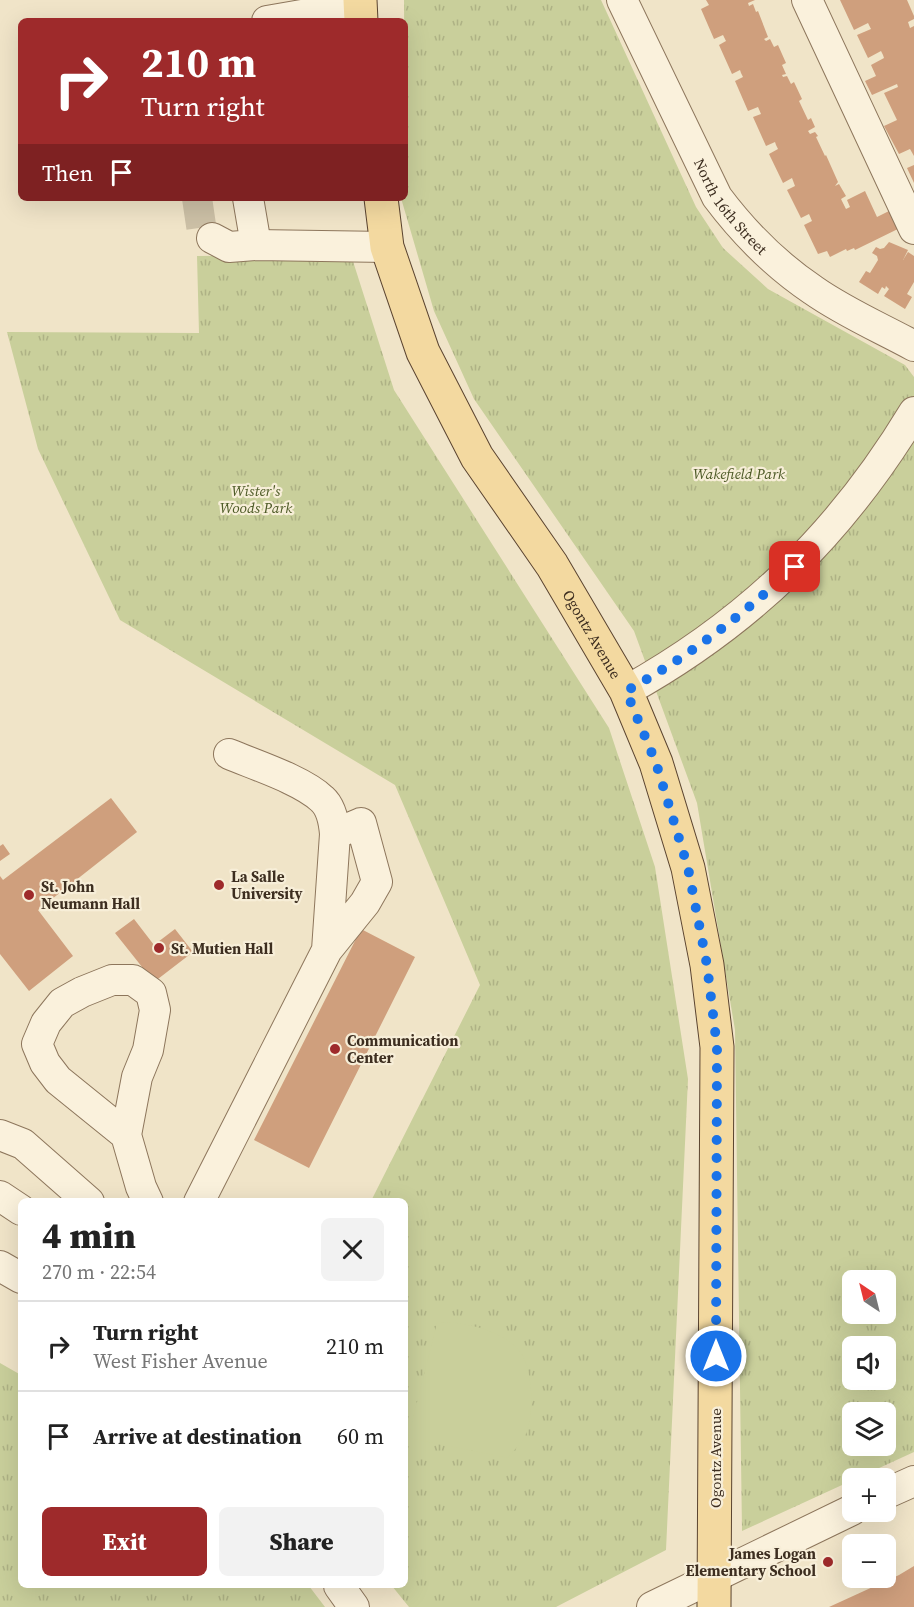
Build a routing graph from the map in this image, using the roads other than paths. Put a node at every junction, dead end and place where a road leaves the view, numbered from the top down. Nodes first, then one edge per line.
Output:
1 (622, 0) edge
2 (807, 0) edge
3 (361, 9) edge
4 (290, 18) edge
5 (249, 201) edge
6 (381, 201) edge
7 (914, 229) edge
8 (212, 238) tunnel mouth
9 (256, 245) junction
10 (387, 248) junction
11 (914, 346) edge
12 (914, 412) edge
13 (626, 691) junction
14 (229, 754) dead end
15 (335, 834) junction
16 (327, 950) junction
17 (0, 1135) edge
18 (126, 1135) junction
19 (0, 1196) edge
20 (84, 1198) edge
21 (146, 1198) edge
22 (201, 1198) edge
23 (18, 1208) edge
24 (0, 1266) edge
25 (18, 1276) edge
26 (914, 1480) edge
27 (896, 1489) edge
28 (842, 1516) edge
29 (340, 1588) edge
30 (714, 1591) edge
31 (354, 1607) edge
32 (652, 1607) edge

1 - 11 street, North 16th Street
2 - 7 street
3 - 4 street
5 - 9 street
6 - 10 main road, Ogontz Avenue
8 - 9 street
9 - 10 street
10 - 13 main road, Ogontz Avenue
12 - 13 street
13 - 30 main road, Ogontz Avenue
14 - 15 street
15 - 16 street
15 - 16 street
16 - 22 street
17 - 20 street
18 - 18 street
18 - 21 street
19 - 23 street
24 - 25 street
26 - 27 street
28 - 30 street
29 - 31 street
30 - 32 street

